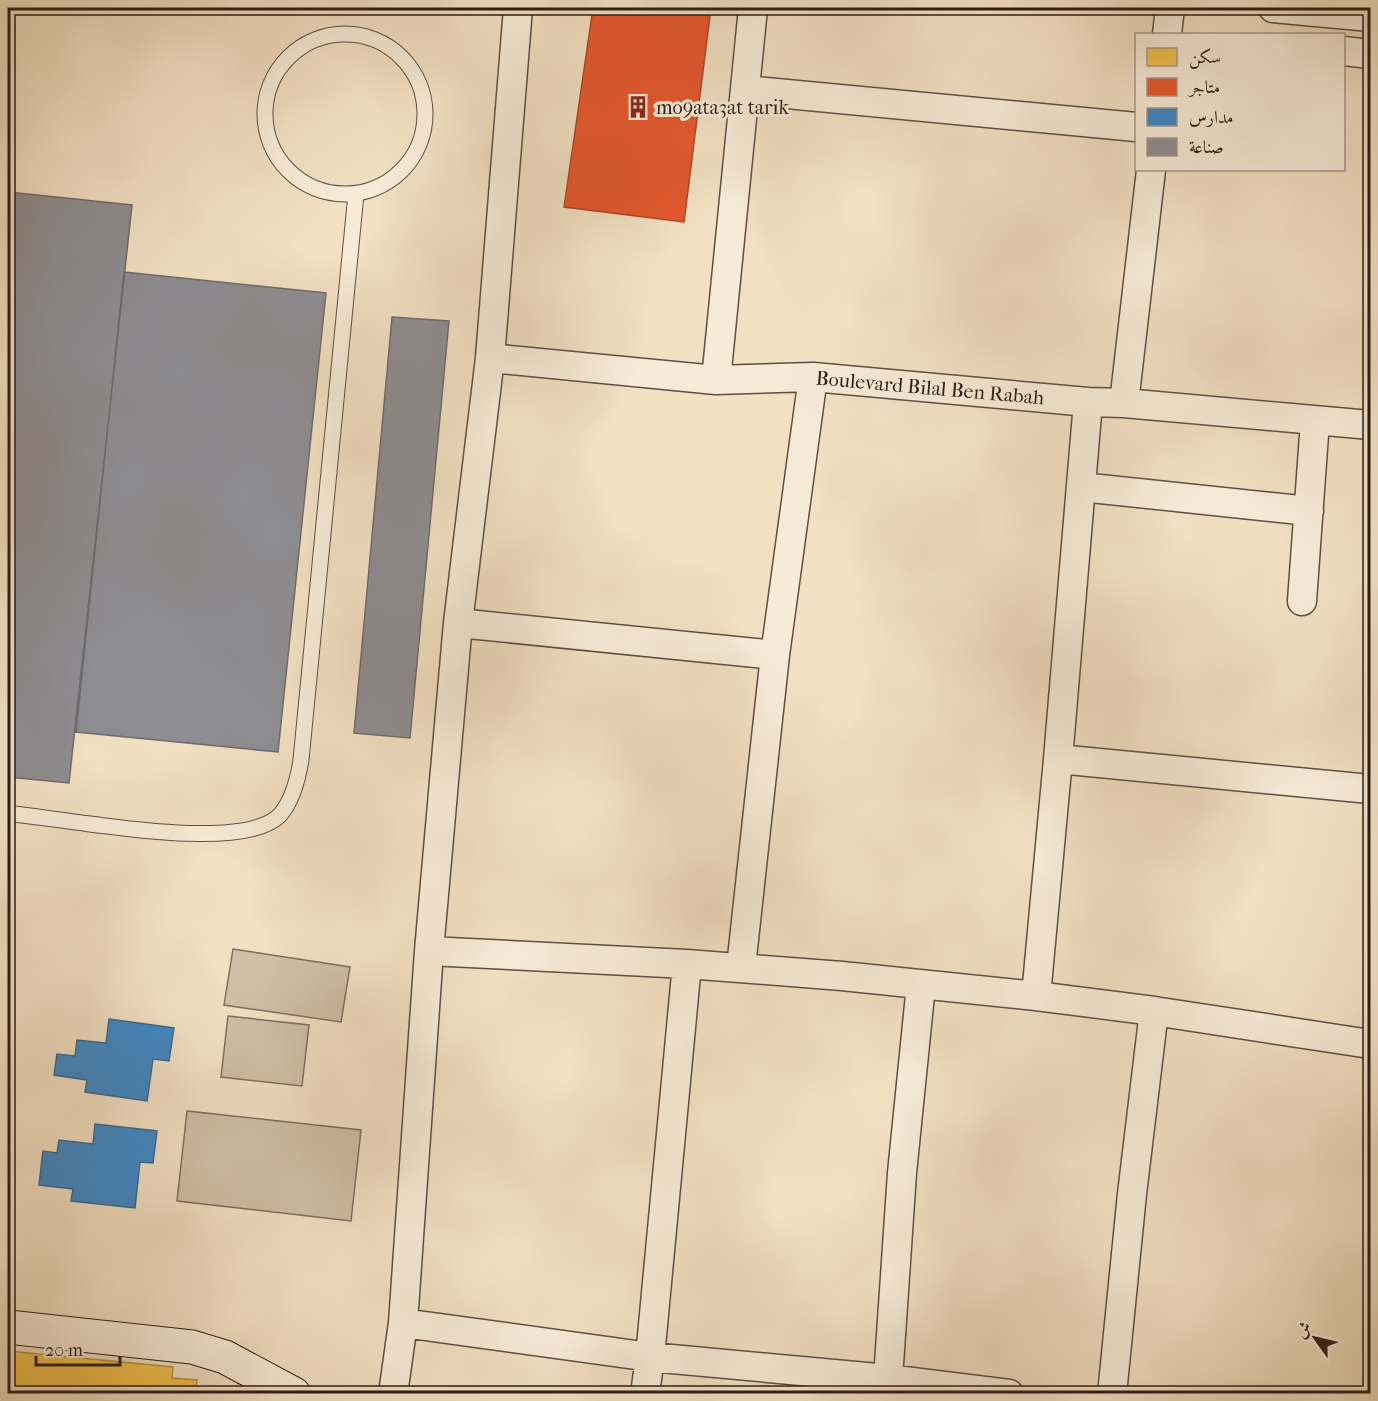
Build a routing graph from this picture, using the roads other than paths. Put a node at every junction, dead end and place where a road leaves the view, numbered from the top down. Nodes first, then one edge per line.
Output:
1 (518, 8) edge
2 (753, 8) edge
3 (1273, 8) edge
4 (1371, 17) edge
5 (1345, 51) edge
6 (1371, 54) edge
7 (745, 90) junction
8 (1135, 128) edge
9 (1151, 171) edge
10 (356, 194) junction
11 (490, 358) junction
12 (813, 377) junction
13 (716, 380) junction
14 (1088, 402) junction
15 (1124, 403) junction
16 (1316, 421) junction
17 (1371, 425) edge
18 (1081, 487) junction
19 (1309, 511) junction
20 (1302, 601) dead end
21 (458, 623) junction
22 (775, 655) junction
23 (1058, 759) junction
24 (1371, 789) edge
25 (8, 813) edge
26 (429, 951) junction
27 (687, 964) junction
28 (741, 967) junction
29 (921, 985) junction
30 (1036, 996) junction
31 (1154, 1011) junction
32 (1371, 1044) edge
33 (403, 1323) junction
34 (8, 1327) edge
35 (650, 1357) junction
36 (887, 1386) edge
37 (294, 1394) edge
38 (393, 1394) edge
39 (645, 1394) edge
40 (1009, 1394) edge
41 (1112, 1394) edge

1 - 11 street
2 - 7 street
3 - 4 street
5 - 6 street
7 - 8 street
7 - 13 street
9 - 15 street
10 - 10 lane
10 - 25 lane
11 - 13 street, Boulevard Bilal Ben Rabah
11 - 21 street
12 - 13 street, Boulevard Bilal Ben Rabah
12 - 14 street, Boulevard Bilal Ben Rabah
12 - 22 street
14 - 15 street, Boulevard Bilal Ben Rabah
14 - 18 street
15 - 16 street, Boulevard Bilal Ben Rabah
16 - 17 street, Boulevard Bilal Ben Rabah
16 - 19 street
18 - 19 street
18 - 23 street
19 - 20 street
21 - 22 street
21 - 26 street
22 - 28 street
23 - 24 street
23 - 30 street
26 - 27 street
26 - 33 street
27 - 28 street
27 - 35 street
28 - 29 street
29 - 30 street
29 - 36 street
30 - 31 street
31 - 32 street
31 - 41 street
33 - 35 street
33 - 38 street
34 - 37 street
35 - 36 street
35 - 39 street
36 - 40 street

